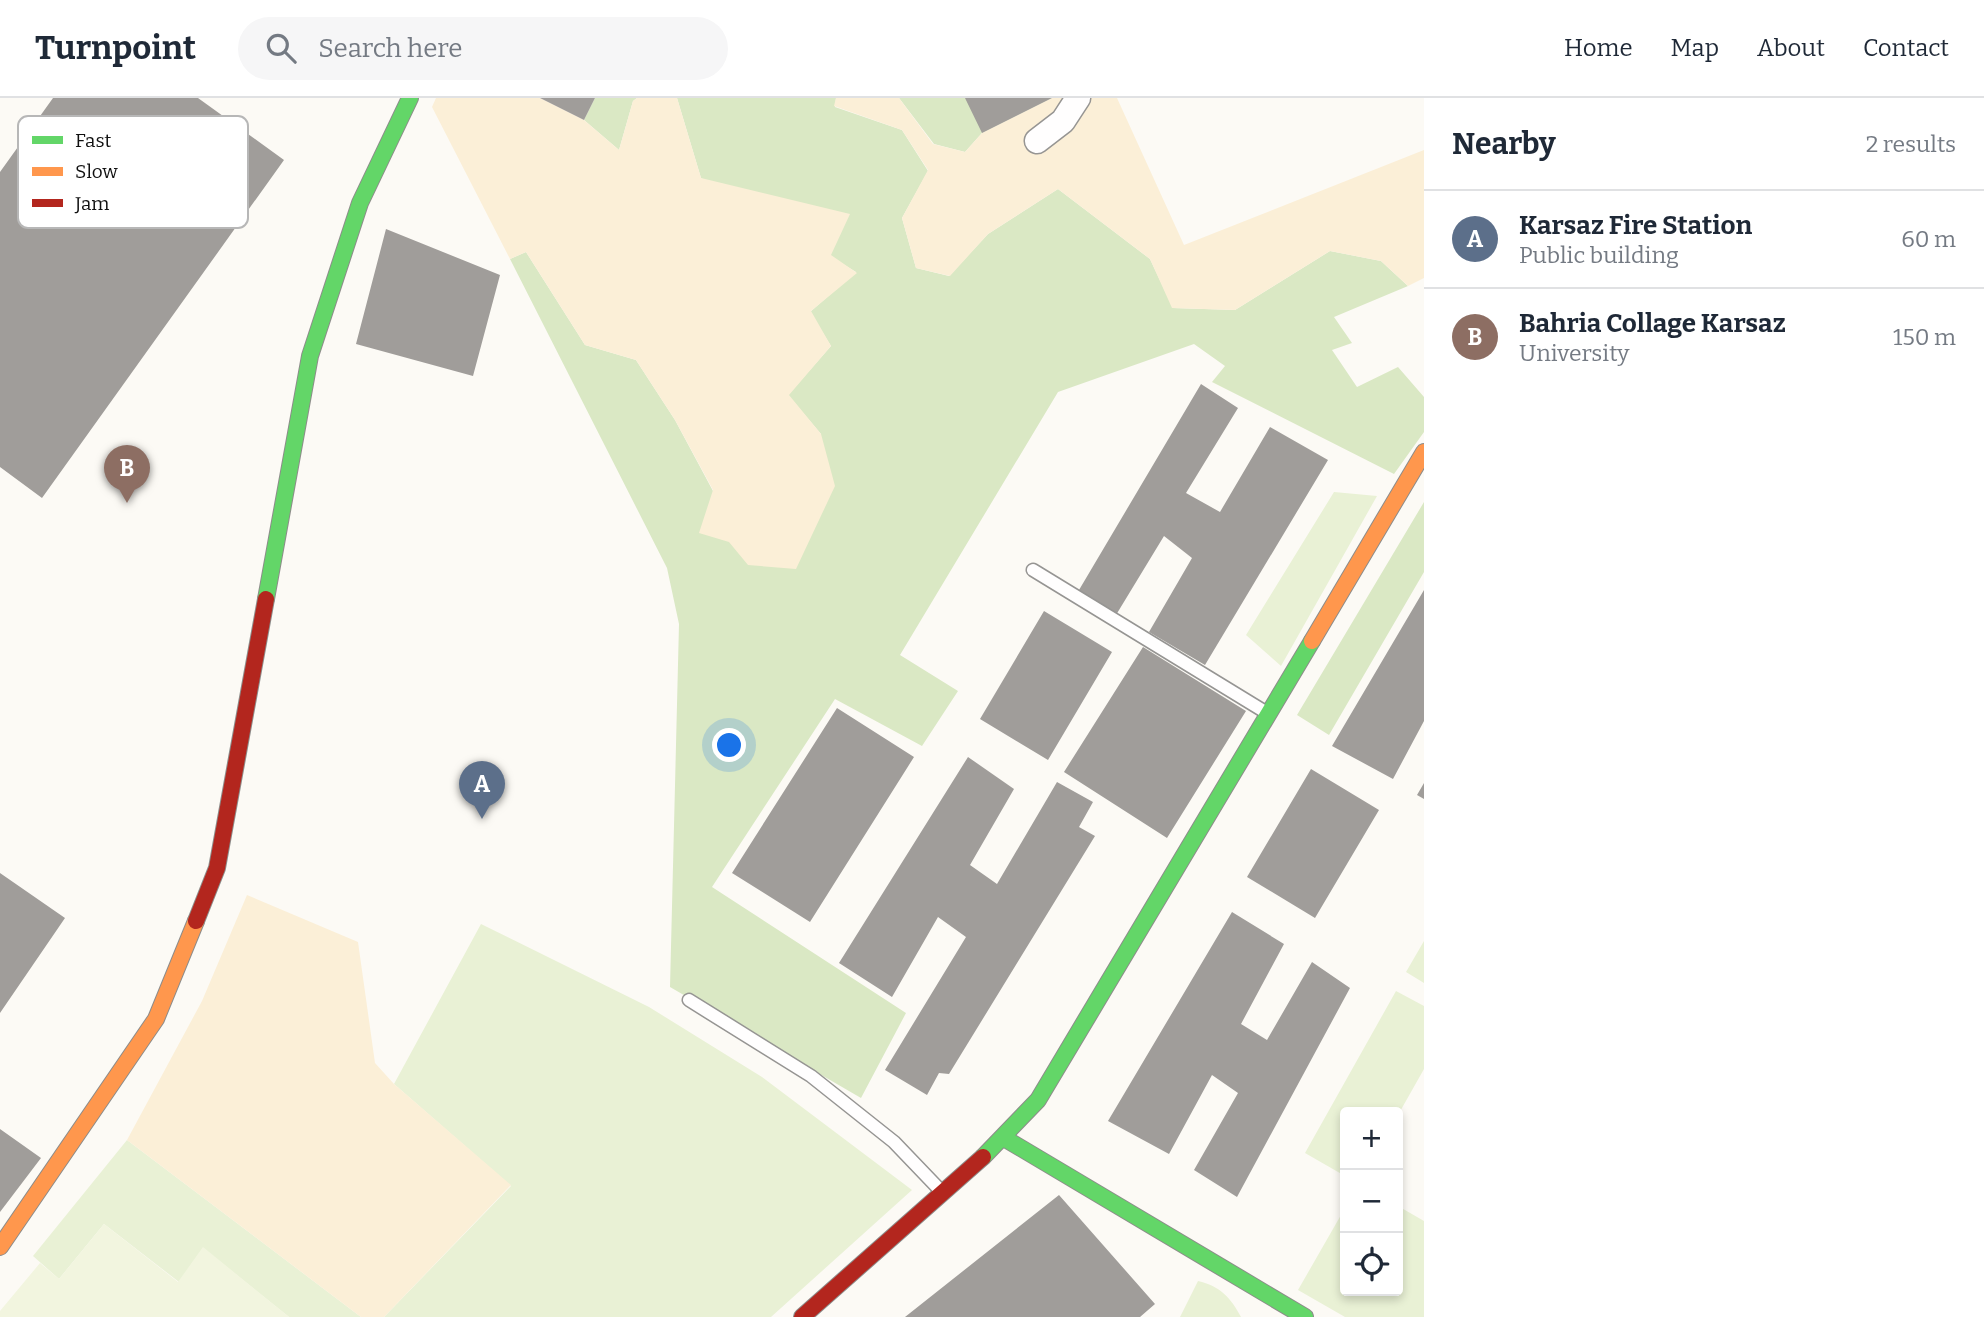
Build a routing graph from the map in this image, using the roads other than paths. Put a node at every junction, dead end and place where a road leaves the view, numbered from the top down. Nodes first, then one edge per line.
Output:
1 (410, 98) edge
2 (1079, 98) edge
3 (1037, 141) dead end
4 (1424, 452) edge
5 (1033, 570) dead end
6 (1267, 713) junction
7 (689, 1000) dead end
8 (1004, 1138) junction
9 (943, 1193) junction
10 (0, 1247) edge
11 (802, 1317) edge
12 (1305, 1317) edge

1 - 10 street
2 - 3 street
4 - 6 street
5 - 6 lane
6 - 8 street
7 - 9 lane
8 - 9 street
8 - 12 street
9 - 11 street

